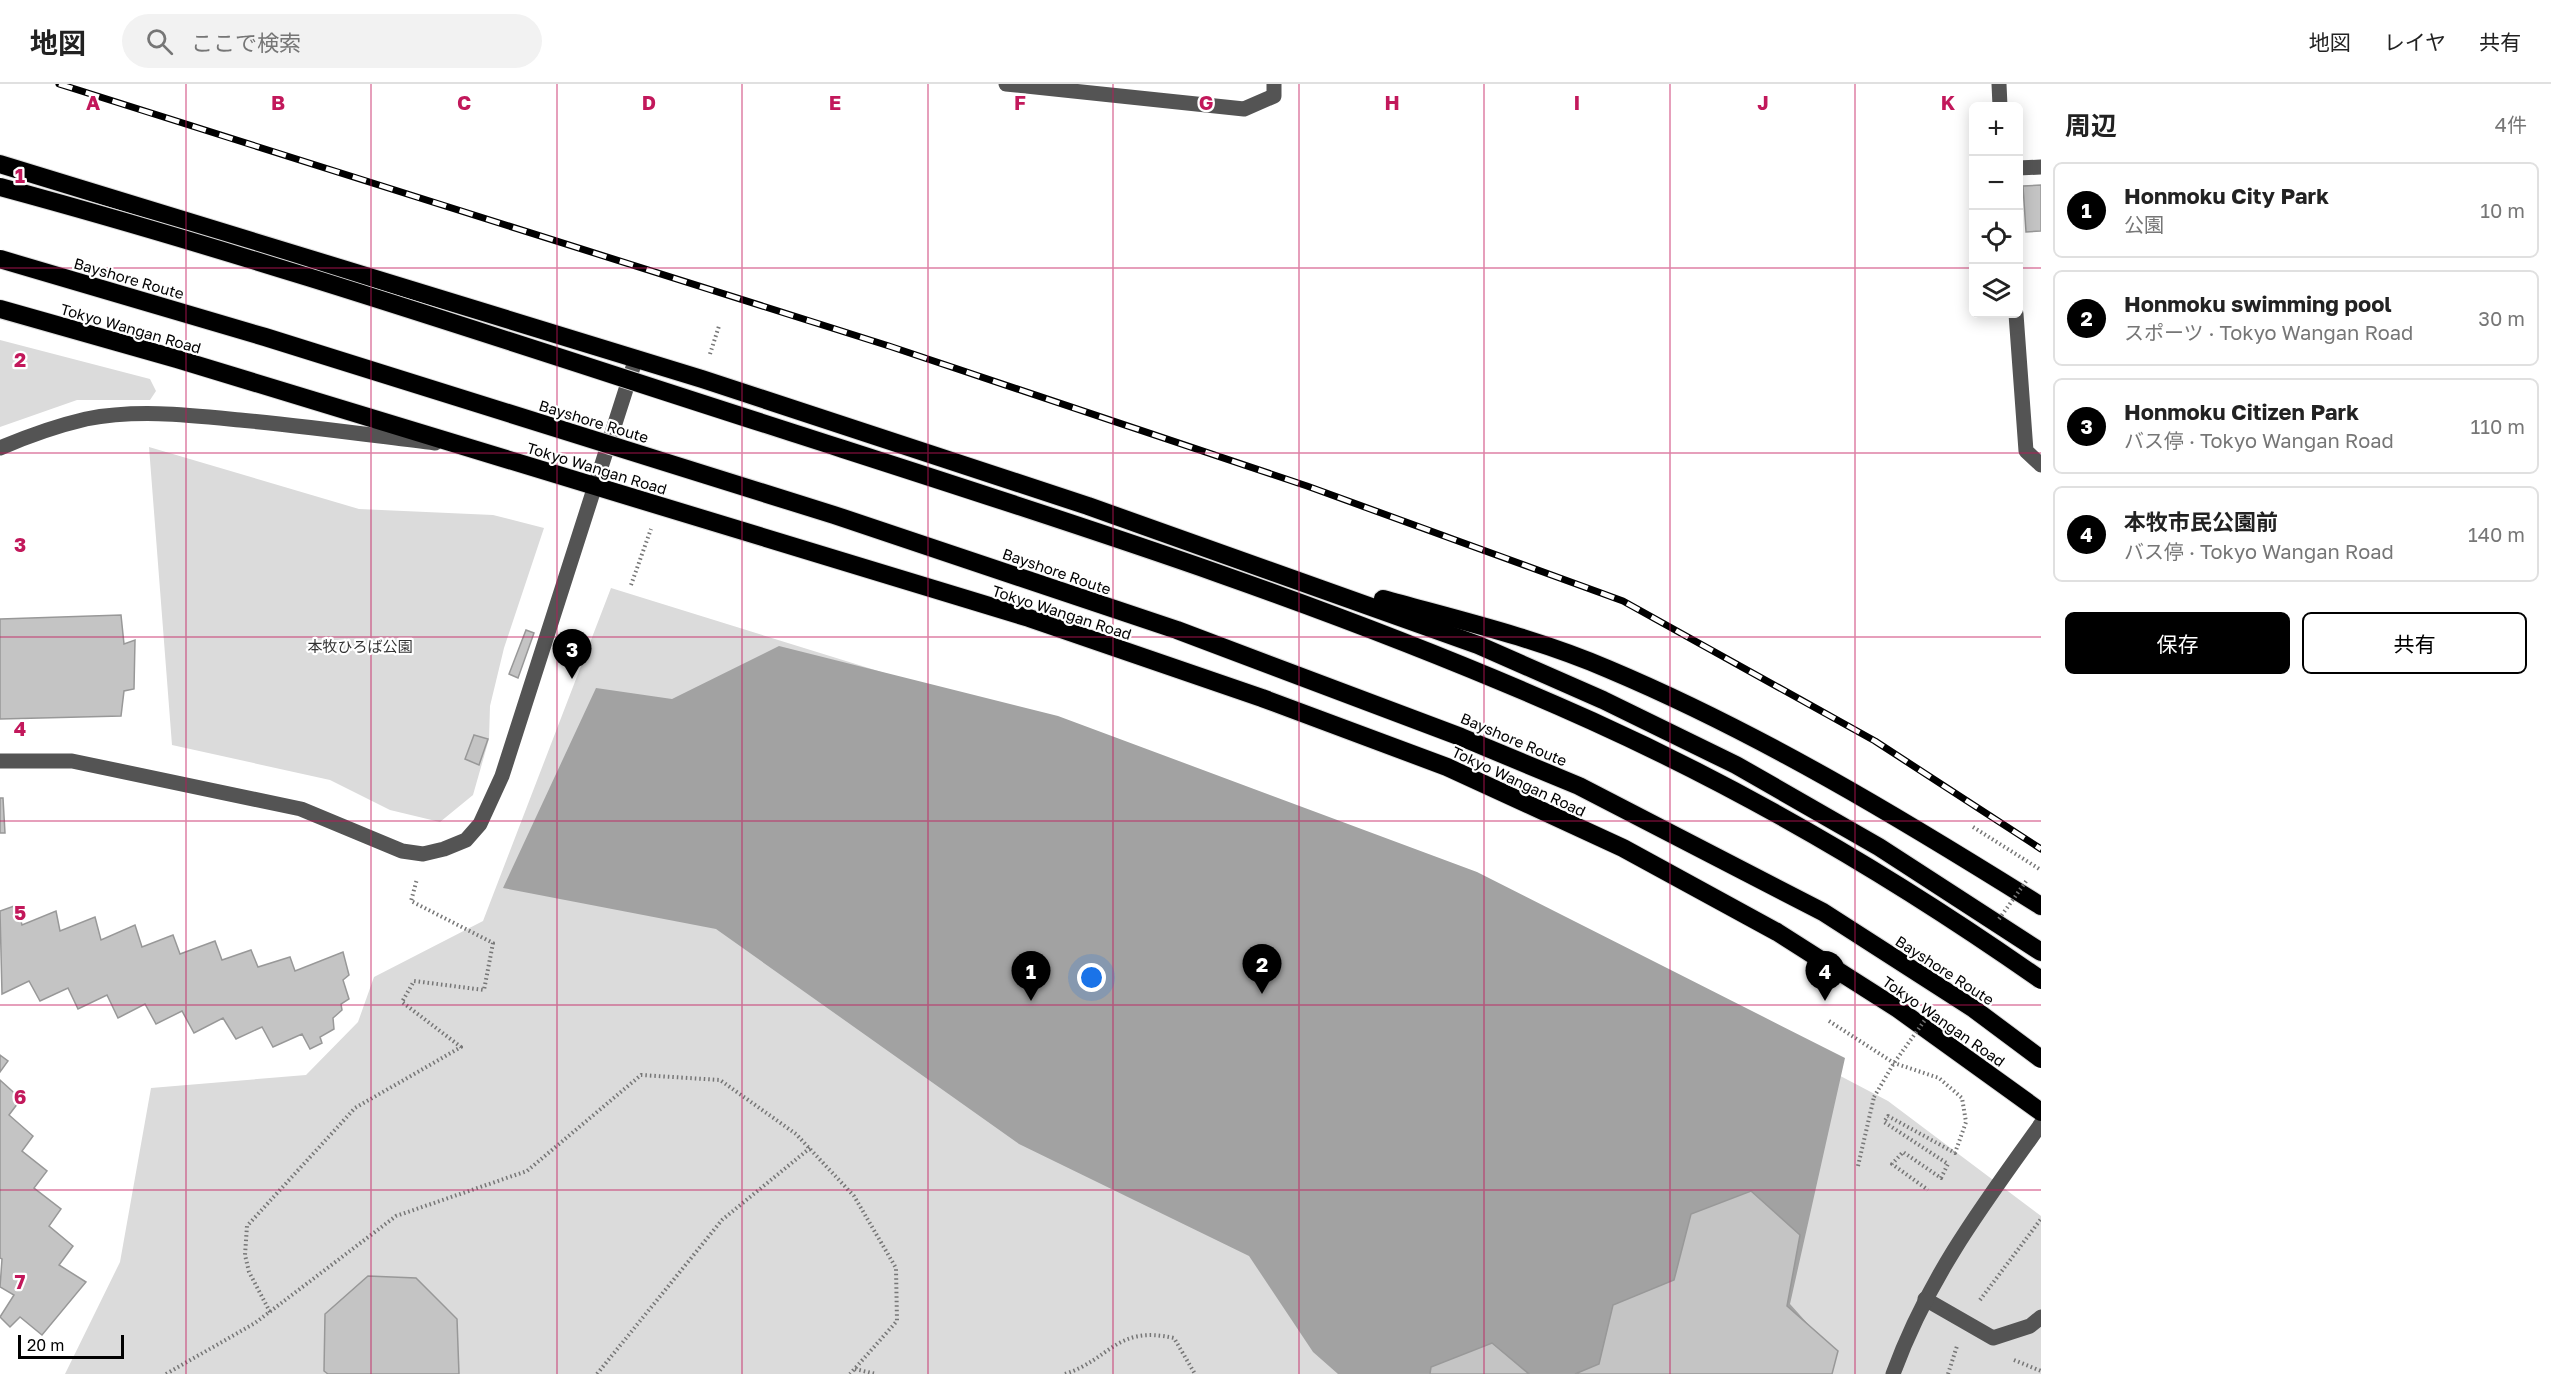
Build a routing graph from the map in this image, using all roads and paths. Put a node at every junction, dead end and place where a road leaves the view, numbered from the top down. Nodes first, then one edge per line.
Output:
1 (1006, 84) edge
2 (1274, 84) edge
3 (1999, 84) edge
4 (2001, 102) edge
5 (0, 163) edge
6 (2041, 167) edge
7 (2023, 168) edge
8 (0, 187) edge
9 (0, 259) edge
10 (0, 309) edge
11 (2016, 318) edge
12 (636, 358) junction
13 (0, 448) edge
14 (470, 448) junction
15 (2041, 465) edge
16 (595, 486) junction
17 (1265, 568) junction
18 (0, 761) edge
19 (1973, 827) dead end
20 (423, 854) junction
21 (2041, 870) edge
22 (2041, 906) edge
23 (2041, 952) edge
24 (2041, 980) edge
25 (1829, 1021) dead end
26 (2041, 1059) edge
27 (1874, 1097) dead end
28 (2041, 1112) edge
29 (2041, 1124) edge
30 (810, 1148) junction
31 (1858, 1166) dead end
32 (1928, 1190) dead end
33 (2041, 1218) edge
34 (1924, 1299) junction
35 (270, 1312) junction
36 (2041, 1317) edge
37 (1965, 1321) junction
38 (2011, 1358) dead end
39 (855, 1369) junction
40 (2041, 1371) edge
41 (165, 1374) edge
42 (597, 1374) edge
43 (850, 1374) edge
44 (876, 1374) edge
45 (1065, 1374) edge
46 (1195, 1374) edge
47 (1893, 1374) edge
48 (1948, 1374) edge

1 - 2 street
3 - 4 street
5 - 12 highway
6 - 7 street
8 - 24 highway, bridge
9 - 26 highway, Bayshore Route, bridge
10 - 14 highway, Tokyo Wangan Road
11 - 15 street
12 - 16 street
12 - 17 highway
13 - 14 street
14 - 16 highway, Tokyo Wangan Road
16 - 20 street
16 - 28 highway, Tokyo Wangan Road
17 - 22 highway
17 - 23 highway
18 - 20 street
19 - 21 path
20 - 35 path
25 - 32 path
27 - 31 path
29 - 34 street
30 - 35 path
30 - 39 path
30 - 42 path
33 - 37 path
34 - 37 street
34 - 47 street
35 - 41 path
36 - 37 street
37 - 48 path
38 - 40 path
39 - 43 path
39 - 44 path
45 - 46 path

